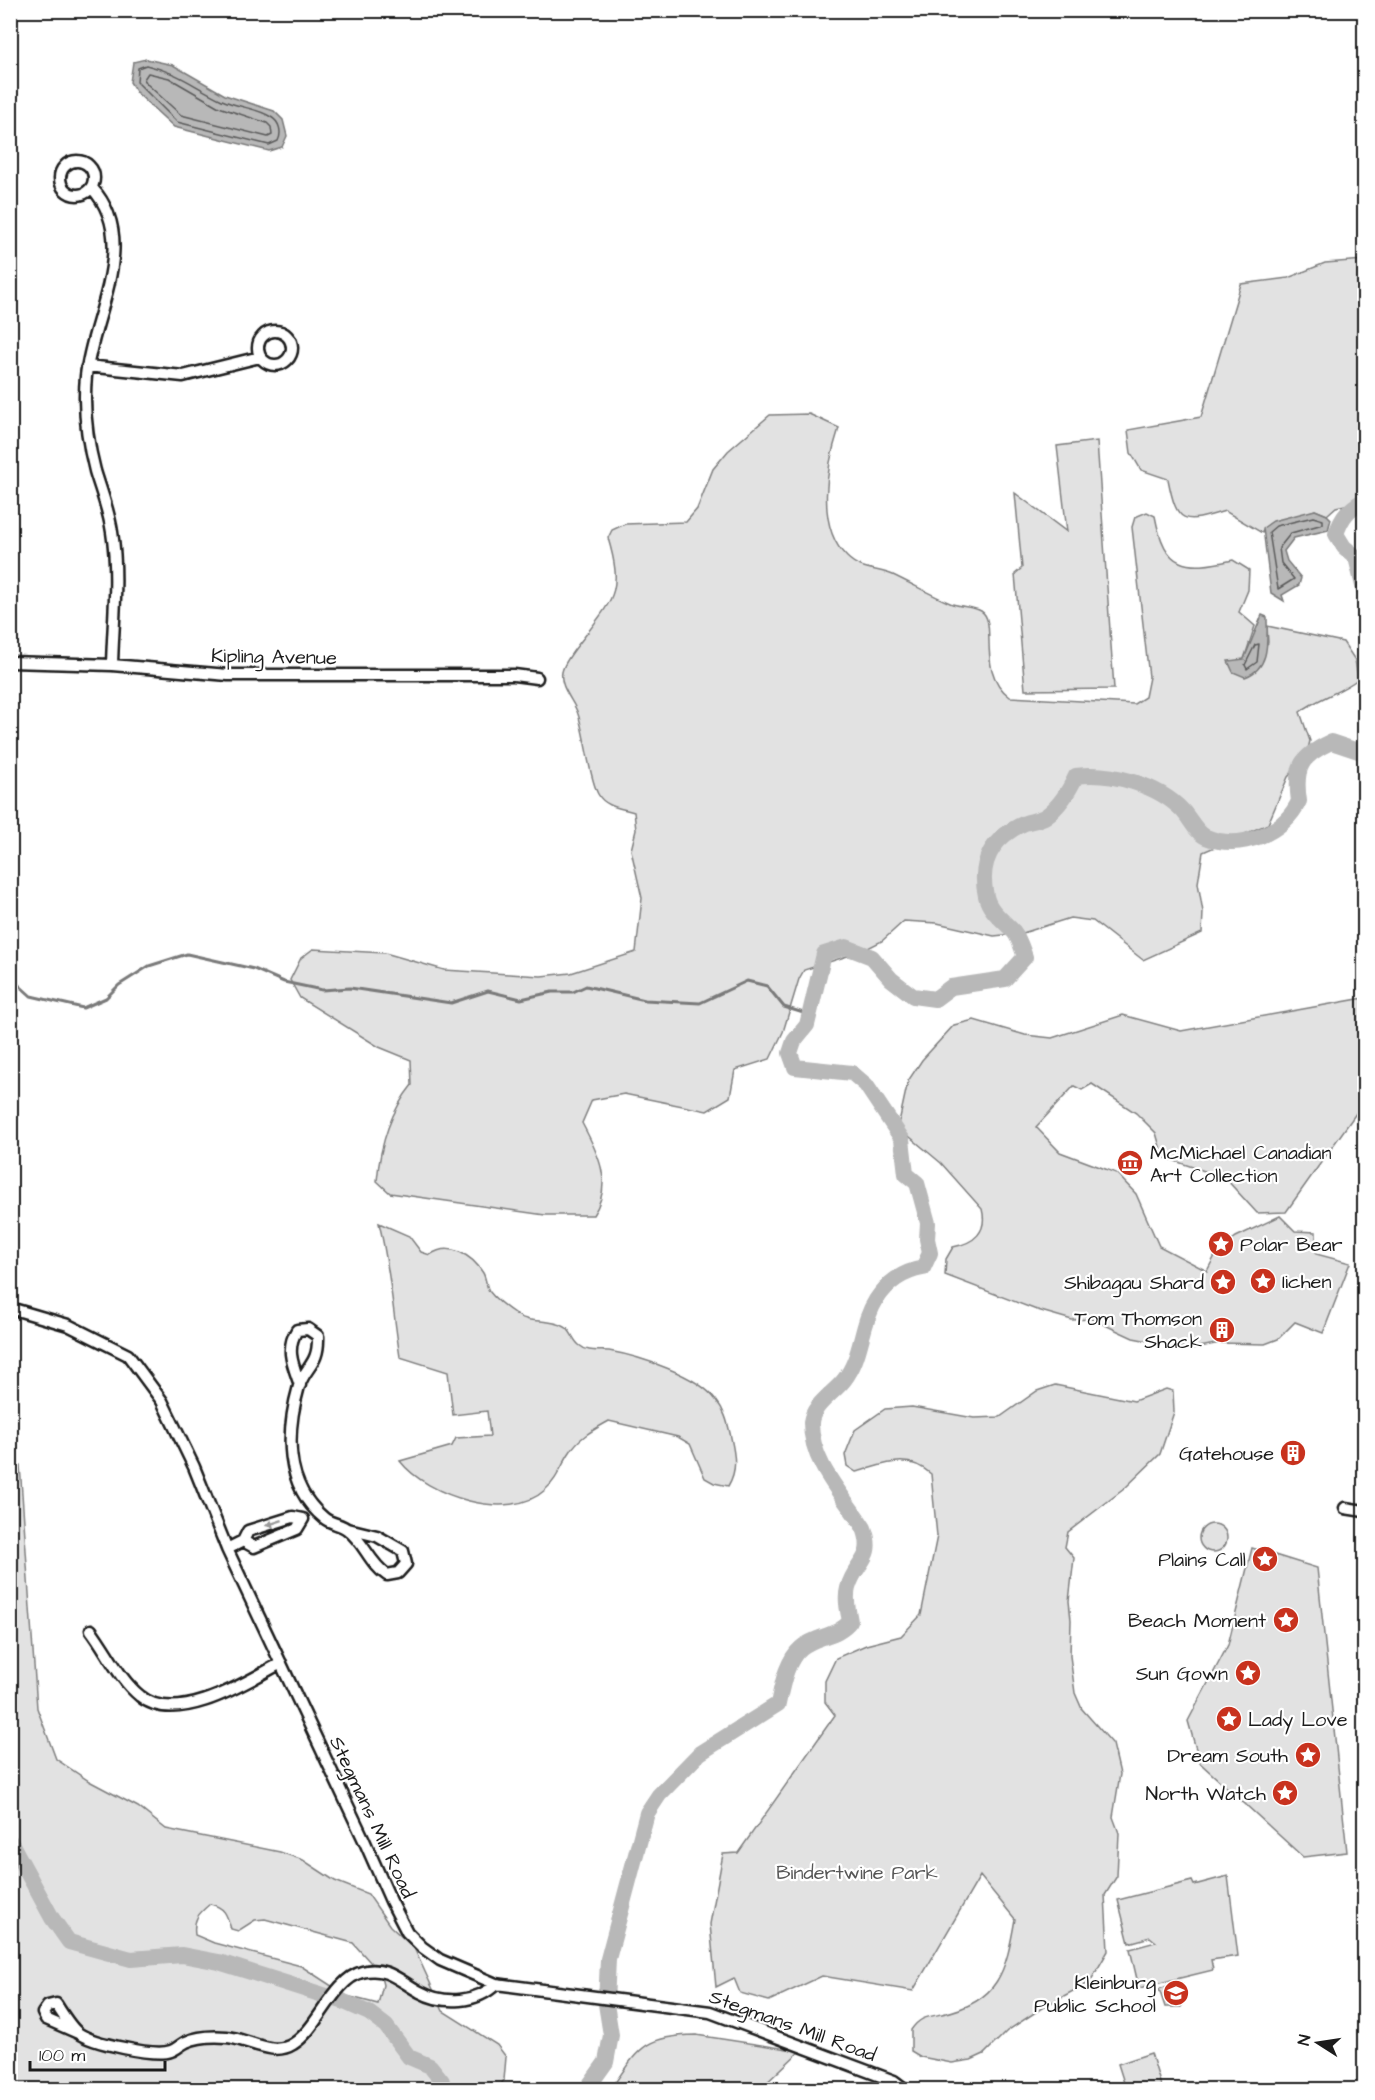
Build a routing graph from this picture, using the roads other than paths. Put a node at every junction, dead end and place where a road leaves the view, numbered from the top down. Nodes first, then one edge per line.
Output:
1 (92, 188) dead end
2 (260, 357) dead end
3 (87, 366) junction
4 (10, 662) edge
5 (112, 665) junction
6 (537, 678) dead end
7 (10, 1308) edge
8 (300, 1385) junction
9 (1345, 1508) dead end
10 (316, 1509) junction
11 (1365, 1511) edge
12 (348, 1529) junction
13 (226, 1549) junction
14 (91, 1629) dead end
15 (281, 1663) junction
16 (496, 1984) junction
17 (78, 2034) dead end
18 (906, 2090) edge

1 - 3 street
2 - 3 street
3 - 5 street
4 - 5 street, Kipling Avenue
5 - 6 street, Kipling Avenue
7 - 13 street, Stegmans Mill Road
8 - 8 street
8 - 10 street
9 - 11 street
10 - 12 street
10 - 13 street
12 - 12 street
13 - 15 street, Stegmans Mill Road
14 - 15 street
15 - 16 street, Stegmans Mill Road
16 - 17 street
16 - 18 street, Stegmans Mill Road

